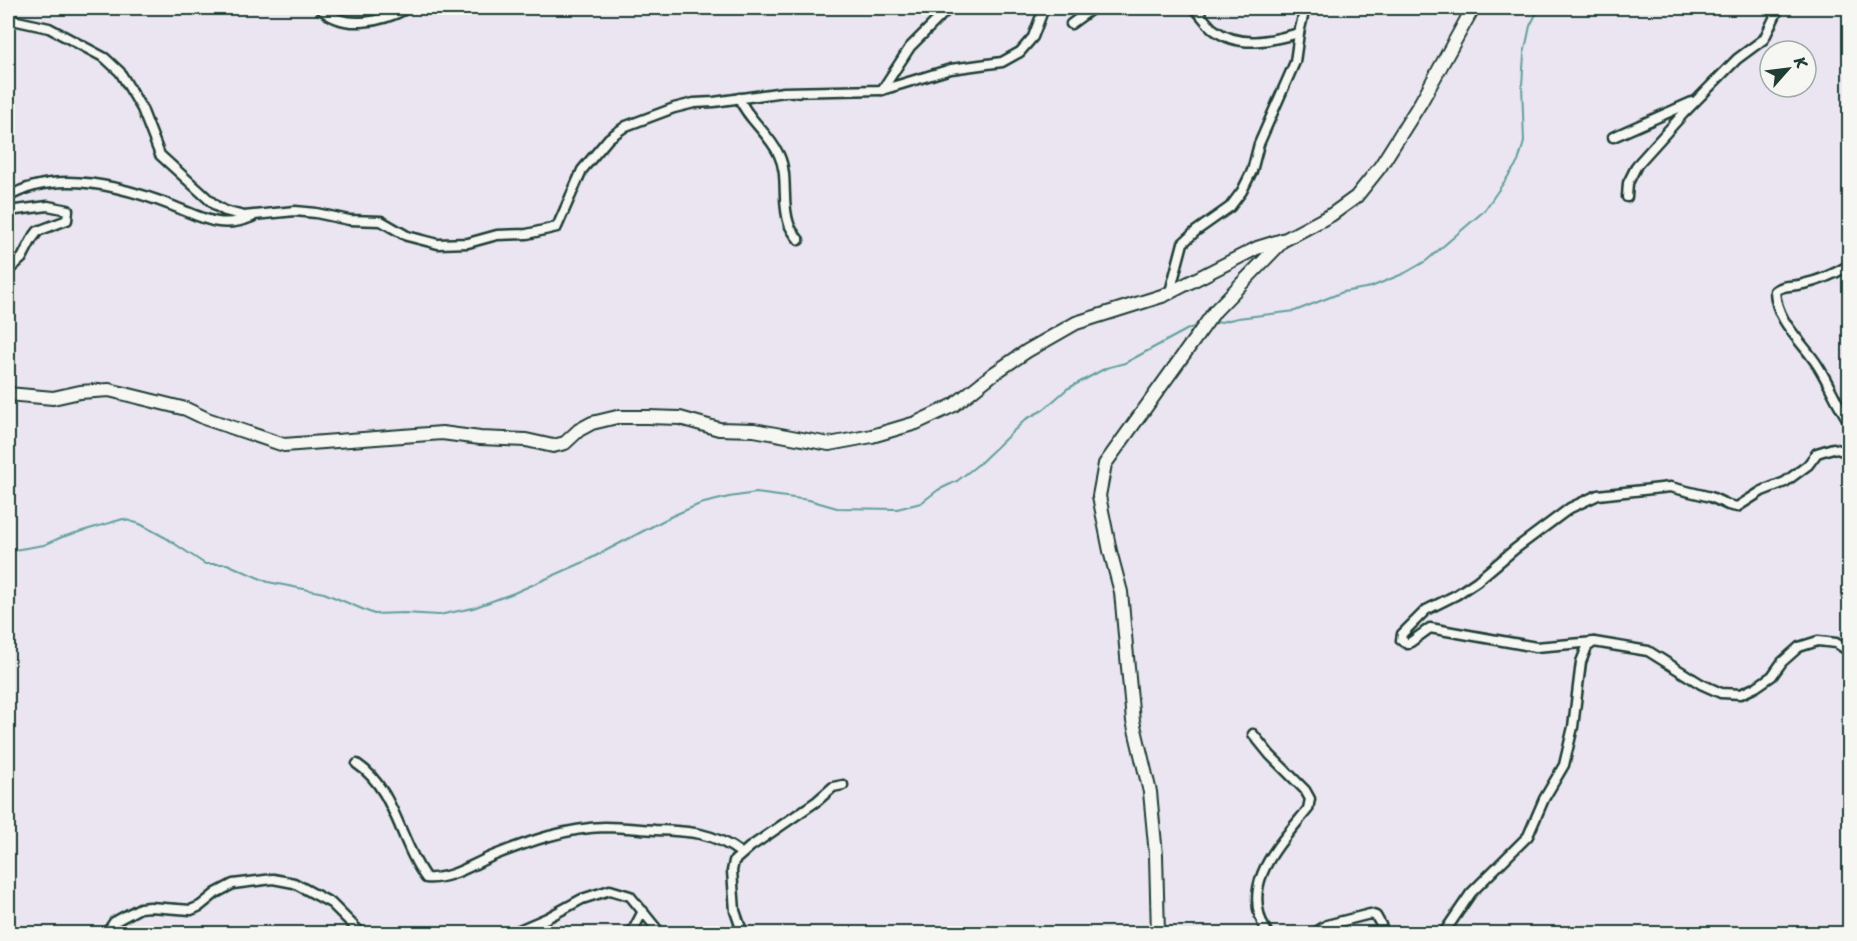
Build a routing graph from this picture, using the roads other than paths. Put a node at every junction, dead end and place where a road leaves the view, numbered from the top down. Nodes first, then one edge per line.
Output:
1 (320, 8) edge
2 (408, 8) edge
3 (949, 8) edge
4 (1044, 8) edge
5 (1093, 8) edge
6 (1194, 8) edge
7 (1305, 8) edge
8 (1473, 8) edge
9 (1779, 8) edge
10 (8, 20) edge
11 (1071, 24) dead end
12 (1299, 33) junction
13 (882, 90) junction
14 (739, 98) junction
15 (1698, 99) junction
16 (1613, 137) dead end
17 (8, 197) edge
18 (1627, 197) dead end
19 (8, 212) edge
20 (254, 217) junction
21 (1286, 239) junction
22 (799, 240) dead end
23 (1850, 265) edge
24 (8, 271) edge
25 (1170, 292) junction
26 (8, 394) edge
27 (1850, 423) edge
28 (1850, 453) edge
29 (1594, 642) junction
30 (1850, 652) edge
31 (1253, 734) dead end
32 (357, 764) dead end
33 (843, 785) dead end
34 (741, 853) junction
35 (643, 911) junction
36 (106, 933) edge
37 (362, 933) edge
38 (510, 933) edge
39 (631, 933) edge
40 (661, 933) edge
41 (743, 933) edge
42 (1158, 933) edge
43 (1268, 933) edge
44 (1313, 933) edge
45 (1381, 933) edge
46 (1443, 933) edge

1 - 2 street
3 - 13 street
4 - 13 street
5 - 11 street
6 - 12 street
7 - 12 street
8 - 21 street
9 - 15 street
10 - 20 street
12 - 25 street
13 - 14 street
14 - 20 street
14 - 22 street
15 - 16 street
15 - 18 street
17 - 20 street
19 - 24 street
21 - 25 street
21 - 42 street
23 - 27 street
25 - 26 street
28 - 29 street
29 - 30 street
29 - 46 street
31 - 43 street
32 - 34 street
33 - 34 street
34 - 41 street
35 - 38 street
35 - 39 street
35 - 40 street
36 - 37 street
44 - 45 street

